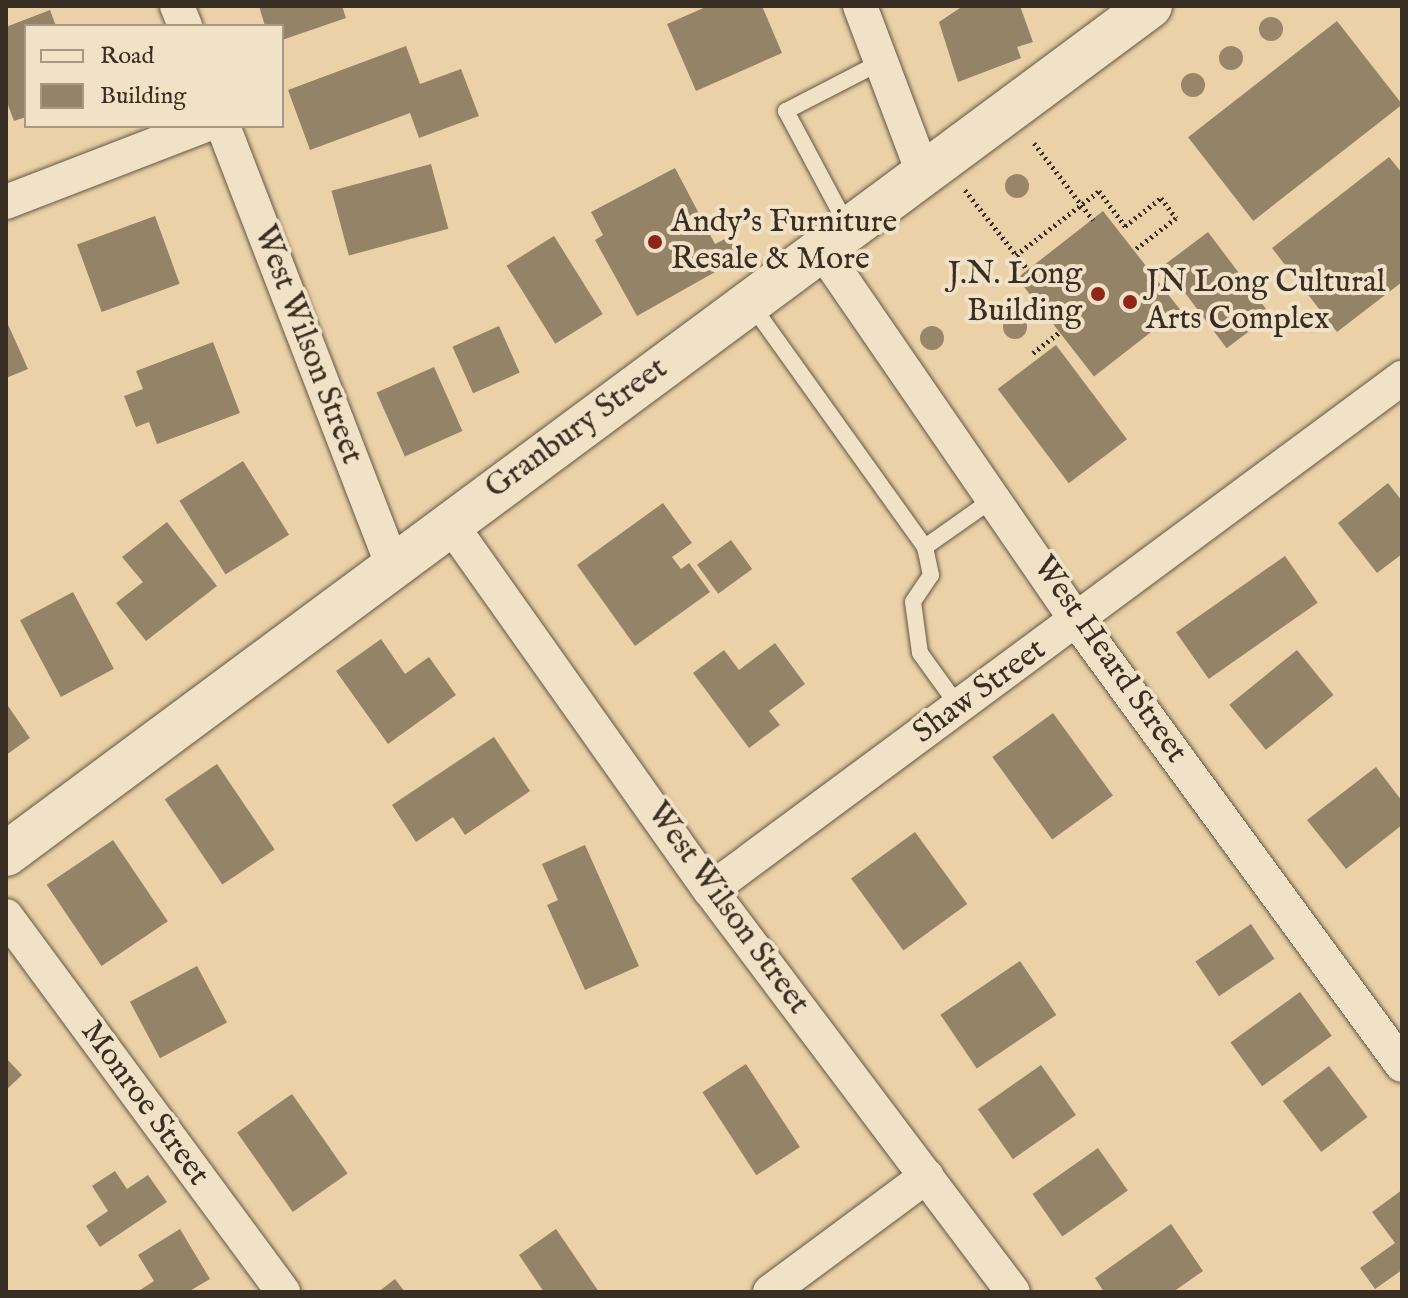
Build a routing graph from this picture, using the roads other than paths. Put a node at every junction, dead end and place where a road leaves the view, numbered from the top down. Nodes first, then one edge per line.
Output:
1 (860, 6) edge
2 (1150, 6) edge
3 (881, 62) junction
4 (198, 128) edge
5 (224, 128) edge
6 (933, 168) junction
7 (6, 202) edge
8 (836, 240) junction
9 (750, 303) junction
10 (1402, 378) edge
11 (996, 497) junction
12 (449, 522) junction
13 (925, 547) junction
14 (392, 564) junction
15 (1077, 621) junction
16 (959, 707) junction
17 (6, 854) edge
18 (710, 890) junction
19 (6, 916) edge
20 (1402, 1065) edge
21 (927, 1176) junction
22 (283, 1292) edge
23 (770, 1292) edge
24 (1013, 1292) edge

1 - 3 street
2 - 6 street, Granbury Street
3 - 6 street
3 - 8 lane
4 - 7 street
5 - 14 street, West Wilson Street
6 - 8 street, Granbury Street
8 - 9 street, Granbury Street
8 - 11 street, West Heard Street
9 - 12 street, Granbury Street
9 - 13 lane
10 - 15 street, Shaw Street
11 - 13 lane
11 - 15 street, West Heard Street
12 - 14 street, Granbury Street
12 - 18 street, West Wilson Street
13 - 16 lane
14 - 17 street, Granbury Street
15 - 16 street, Shaw Street
15 - 20 street, West Heard Street
16 - 18 street, Shaw Street
18 - 21 street, West Wilson Street
19 - 22 street, Monroe Street
21 - 23 street
21 - 24 street, West Wilson Street

